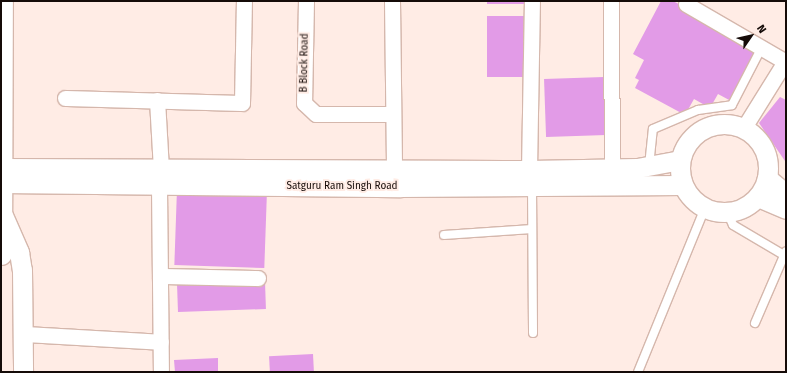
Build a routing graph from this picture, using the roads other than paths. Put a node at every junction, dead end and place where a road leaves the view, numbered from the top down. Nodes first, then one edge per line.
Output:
1 (2, 1) edge
2 (244, 1) edge
3 (306, 1) edge
4 (392, 1) edge
5 (532, 1) edge
6 (611, 1) edge
7 (686, 4) dead end
8 (762, 47) junction
9 (786, 61) edge
10 (65, 98) dead end
11 (158, 100) junction
12 (393, 114) junction
13 (744, 129) junction
14 (680, 160) junction
15 (649, 166) junction
16 (394, 167) junction
17 (1, 168) edge
18 (612, 169) junction
19 (160, 178) junction
20 (530, 178) junction
21 (767, 178) junction
22 (1, 183) edge
23 (683, 185) junction
24 (786, 194) edge
25 (758, 197) junction
26 (705, 208) junction
27 (786, 209) edge
28 (727, 212) junction
29 (2, 213) junction
30 (532, 229) junction
31 (444, 235) dead end
32 (785, 253) edge
33 (1, 254) edge
34 (160, 276) junction
35 (258, 278) dead end
36 (755, 323) dead end
37 (533, 333) dead end
38 (24, 334) junction
39 (161, 342) junction
40 (23, 372) edge
41 (161, 372) edge
42 (638, 372) edge

1 - 17 main road
2 - 11 street
3 - 12 street, B Block Road
4 - 12 street
5 - 20 street
6 - 18 street
7 - 8 street
8 - 9 street
8 - 15 lane
9 - 13 street
10 - 11 street
11 - 19 street
12 - 16 street
13 - 14 street
13 - 21 street
14 - 15 street, Satguru Ram Singh Road
14 - 23 street
15 - 18 street, Satguru Ram Singh Road
16 - 19 street, Satguru Ram Singh Road
16 - 20 street, Satguru Ram Singh Road
17 - 19 street, Satguru Ram Singh Road
17 - 22 main road
18 - 20 street, Satguru Ram Singh Road
19 - 20 street, Satguru Ram Singh Road
19 - 22 street, Satguru Ram Singh Road
19 - 34 street
20 - 23 street, Satguru Ram Singh Road
20 - 30 lane
21 - 24 street
21 - 25 street
22 - 29 main road
23 - 26 street
25 - 27 street
25 - 28 street
26 - 28 street
26 - 42 lane
28 - 32 lane
29 - 33 main road
29 - 38 street
30 - 31 lane
30 - 37 lane
32 - 36 lane
34 - 35 street
34 - 39 street
38 - 39 street
38 - 40 street
39 - 41 street

